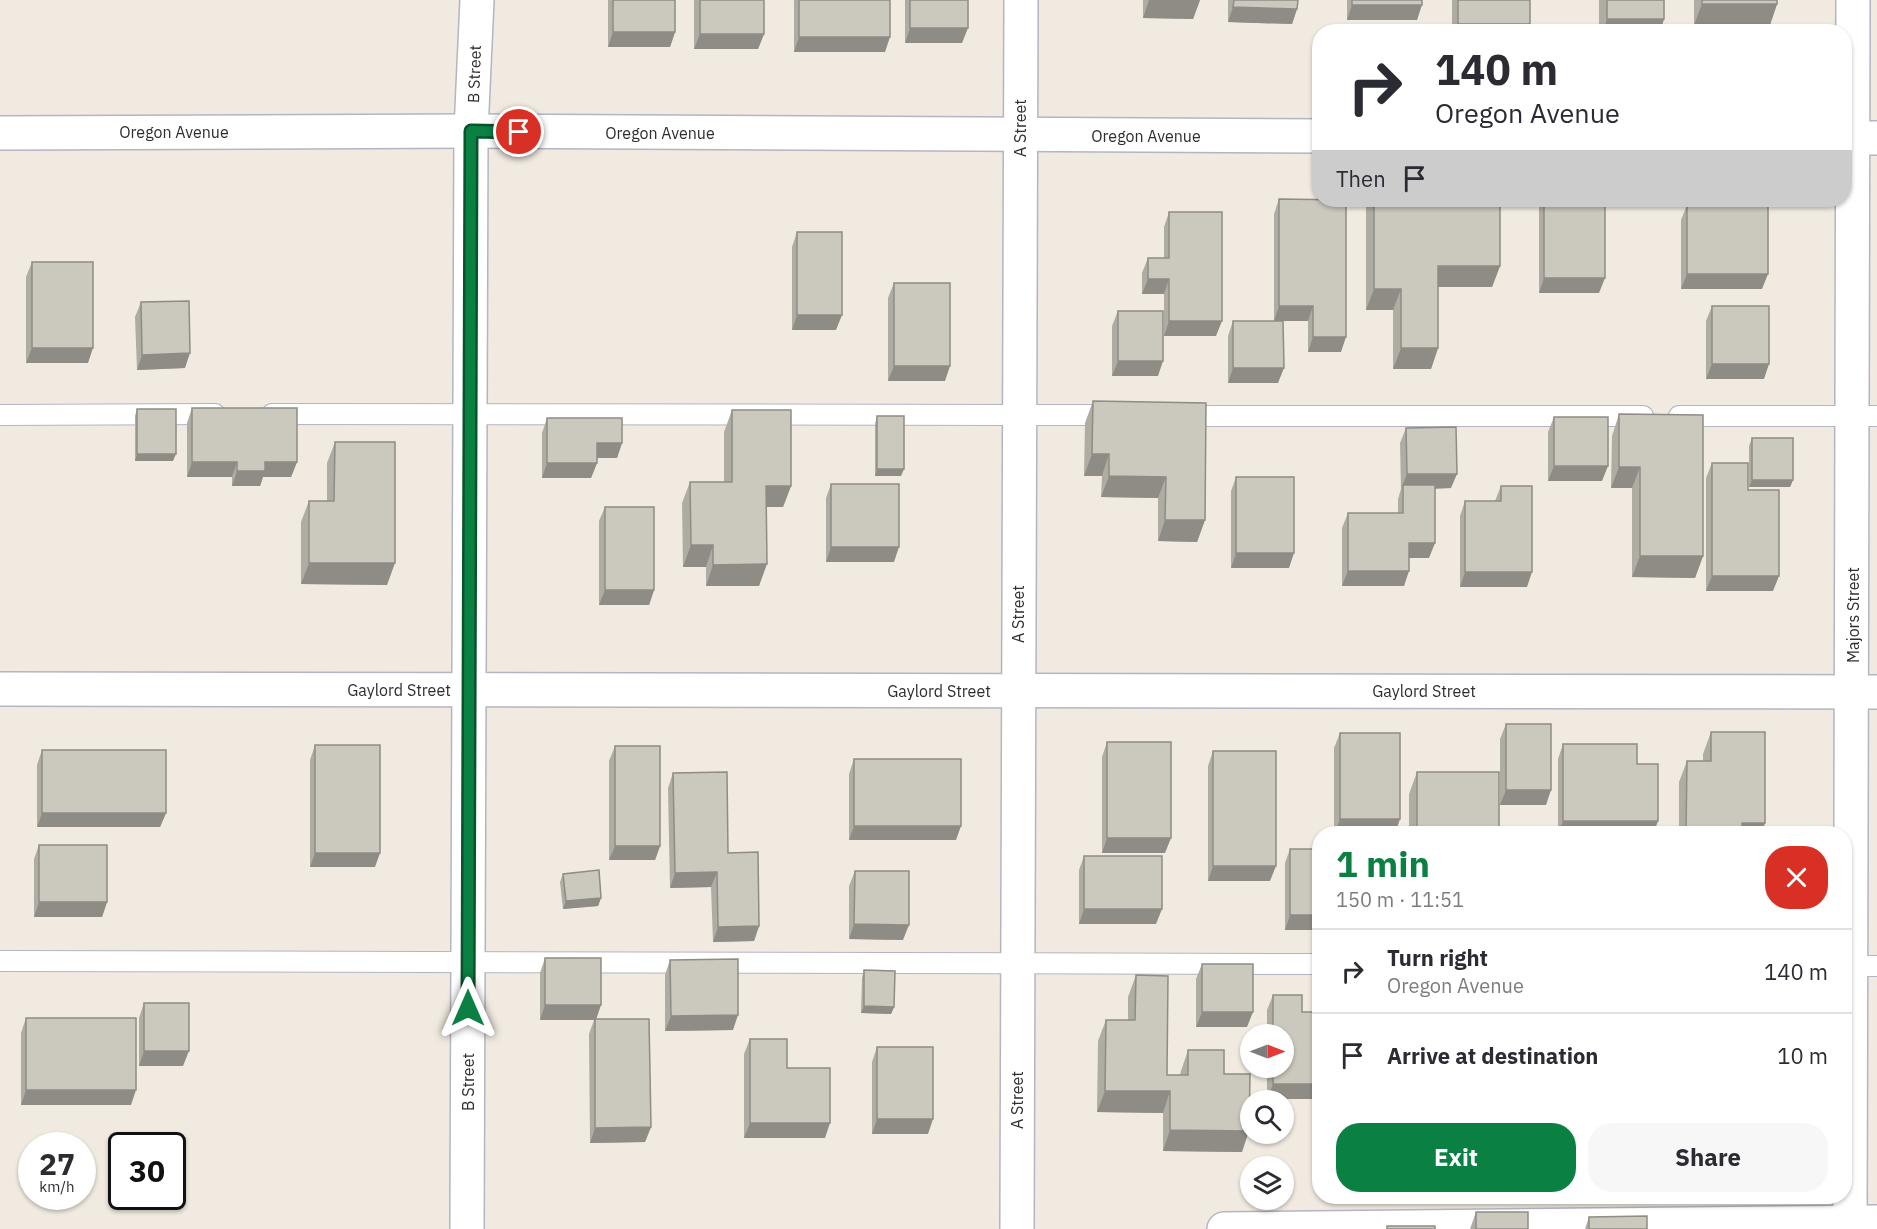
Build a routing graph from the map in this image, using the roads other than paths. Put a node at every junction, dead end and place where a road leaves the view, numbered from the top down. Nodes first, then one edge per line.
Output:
1 (477, 0) edge
2 (1021, 0) edge
3 (1853, 0) edge
4 (471, 131) junction
5 (0, 133) edge
6 (1020, 135) junction
7 (1312, 136) edge
8 (1858, 138) edge
9 (471, 414) junction
10 (0, 415) edge
11 (1019, 415) junction
12 (1126, 416) edge
13 (1162, 416) edge
14 (1865, 416) edge
15 (0, 689) edge
16 (471, 690) junction
17 (1018, 691) junction
18 (1865, 692) edge
19 (0, 961) edge
20 (1017, 963) junction
21 (469, 964) junction
22 (1312, 964) edge
23 (1858, 966) edge
24 (1859, 1224) edge
25 (1263, 1228) edge
26 (467, 1229) edge
27 (1017, 1229) edge
28 (1224, 1229) edge

1 - 4 street, B Street
2 - 6 street, A Street
3 - 8 street, Majors Street
4 - 5 street, Oregon Avenue
4 - 6 street, Oregon Avenue
4 - 9 street, B Street
6 - 7 street, Oregon Avenue
6 - 11 street, A Street
8 - 14 street, Majors Street
9 - 10 lane
9 - 11 lane
9 - 16 street, B Street
11 - 12 lane
11 - 17 street, A Street
13 - 14 lane
14 - 18 street, Majors Street
15 - 16 street, Gaylord Street
16 - 17 street, Gaylord Street
16 - 21 street, B Street
17 - 18 street, Gaylord Street
17 - 20 street, A Street
18 - 23 street, Majors Street
19 - 21 lane
20 - 21 lane
20 - 22 lane
20 - 27 street, A Street
21 - 26 street, B Street
23 - 24 street, Majors Street
24 - 25 street
25 - 28 street

